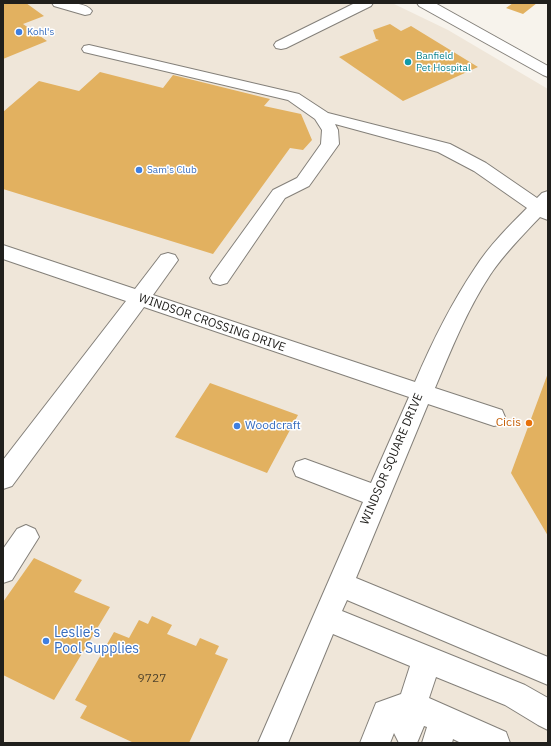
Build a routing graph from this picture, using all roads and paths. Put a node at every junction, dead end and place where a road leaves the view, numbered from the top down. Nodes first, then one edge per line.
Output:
1 (59, 3) edge
2 (366, 3) edge
3 (424, 3) edge
4 (85, 11) dead end
5 (281, 45) dead end
6 (89, 49) dead end
7 (548, 72) edge
8 (322, 116) junction
9 (545, 206) edge
10 (3, 252) edge
11 (168, 260) dead end
12 (220, 278) dead end
13 (139, 298) junction
14 (421, 392) junction
15 (494, 417) dead end
16 (305, 469) dead end
17 (3, 479) edge
18 (377, 496) junction
19 (26, 537) dead end
20 (3, 571) edge
21 (340, 584) junction
22 (326, 618) junction
23 (427, 659) junction
24 (548, 671) edge
25 (411, 714) junction
26 (548, 715) edge
27 (440, 731) edge
28 (273, 743) edge
29 (375, 743) edge
30 (495, 743) edge

1 - 4 street
2 - 5 street
3 - 7 street
6 - 8 street
8 - 9 street
8 - 12 street
9 - 14 street, WINDSOR SQUARE DRIVE
10 - 13 street, WINDSOR CROSSING DRIVE
11 - 13 street
13 - 14 street, WINDSOR CROSSING DRIVE
13 - 17 street
14 - 15 street, WINDSOR CROSSING DRIVE
14 - 18 street, WINDSOR SQUARE DRIVE
16 - 18 street
18 - 21 street, WINDSOR SQUARE DRIVE
19 - 20 street
21 - 22 street, WINDSOR SQUARE DRIVE
21 - 24 street
22 - 23 street
22 - 28 street, WINDSOR SQUARE DRIVE
23 - 25 street
23 - 26 street
25 - 27 street
25 - 29 street
27 - 30 street

